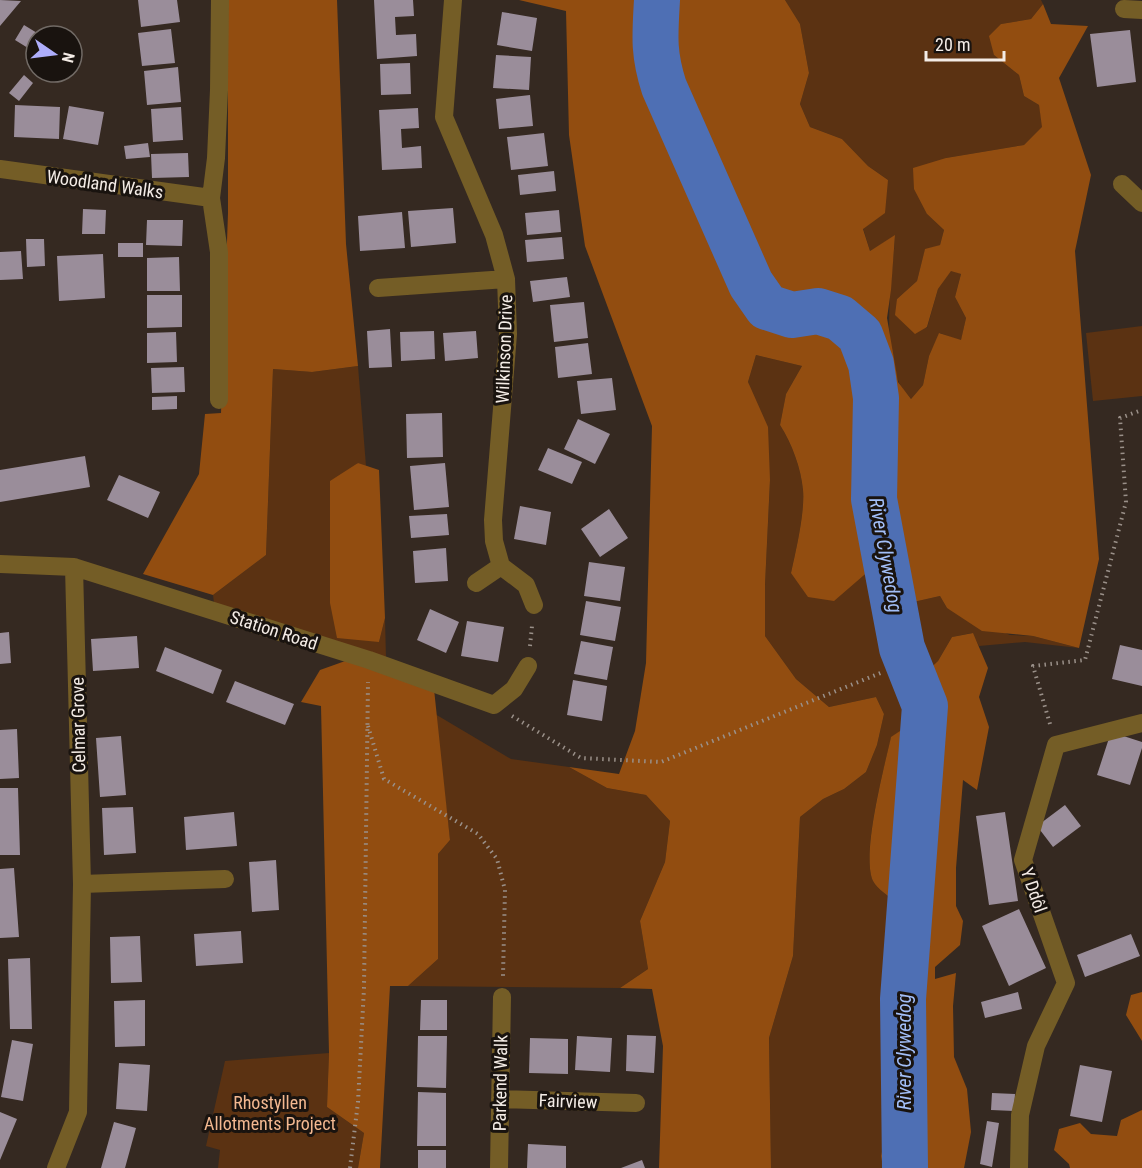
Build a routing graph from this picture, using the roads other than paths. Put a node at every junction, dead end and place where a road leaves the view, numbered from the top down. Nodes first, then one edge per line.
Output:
1 (220, 0) edge
2 (453, 0) edge
3 (0, 169) edge
4 (1122, 184) dead end
5 (211, 198) junction
6 (1142, 203) edge
7 (507, 279) junction
8 (378, 288) dead end
9 (219, 400) dead end
10 (0, 564) edge
11 (501, 566) junction
12 (74, 567) junction
13 (476, 583) dead end
14 (534, 605) road end
15 (528, 666) road end
16 (1142, 723) edge
17 (225, 879) dead end
18 (82, 884) junction
19 (502, 997) road end
20 (500, 1099) junction
21 (636, 1103) dead end
22 (56, 1168) edge
23 (499, 1168) edge
24 (1019, 1168) edge

1 - 5 street
2 - 7 street, Wilkinson Drive
3 - 5 street, Woodland Walks
4 - 6 street
5 - 9 street
7 - 8 street
7 - 11 street, Wilkinson Drive
10 - 12 street, Station Road
11 - 13 street
11 - 14 street
12 - 15 street, Station Road
12 - 18 street, Celmar Grove
16 - 24 street, Y Ddôl
17 - 18 street
18 - 22 street, Celmar Grove
19 - 20 street, Parkend Walk
20 - 21 street, Fairview
20 - 23 street, Parkend Walk

